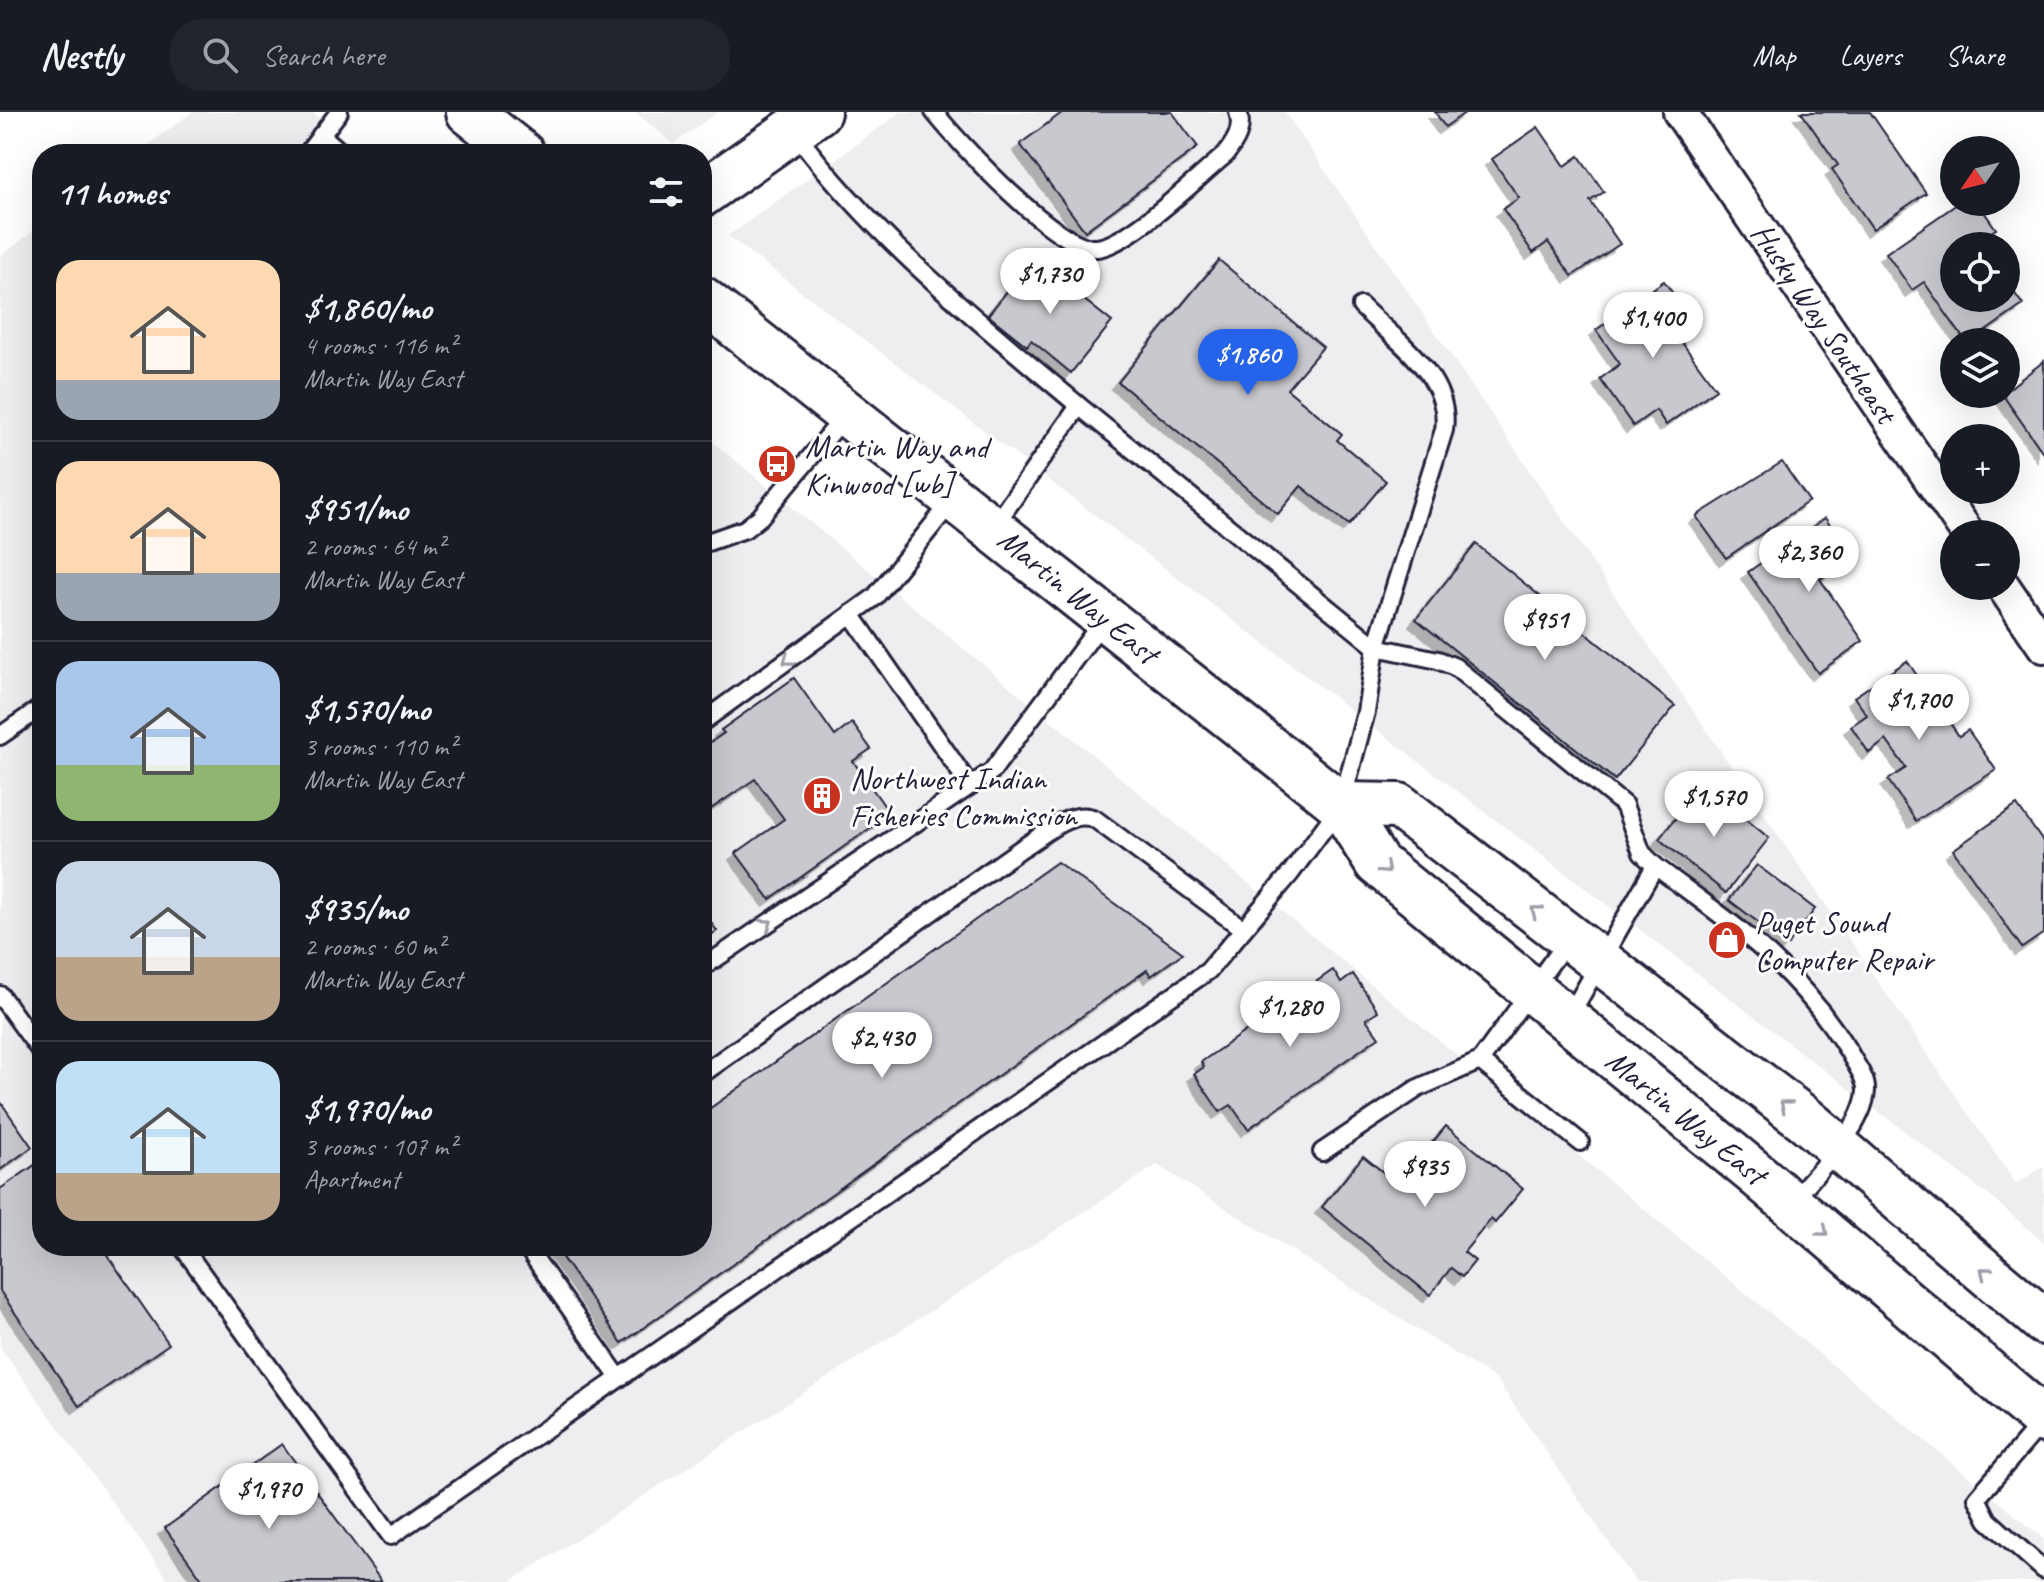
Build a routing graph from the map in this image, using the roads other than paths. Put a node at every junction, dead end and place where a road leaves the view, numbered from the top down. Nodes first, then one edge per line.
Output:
1 (339, 112) edge
2 (469, 112) edge
3 (934, 112) edge
4 (1238, 112) edge
5 (1680, 112) edge
6 (805, 121) edge
7 (321, 135) junction
8 (314, 144) edge
9 (331, 144) edge
10 (509, 144) edge
11 (712, 187) edge
12 (1361, 306) dead end
13 (712, 307) edge
14 (1079, 406) junction
15 (847, 413) junction
16 (955, 497) junction
17 (1958, 520) edge
18 (993, 527) junction
19 (712, 541) edge
20 (2013, 600) edge
21 (851, 614) junction
22 (1106, 617) junction
23 (2044, 646) edge
24 (1376, 647) junction
25 (32, 714) edge
26 (712, 715) edge
27 (0, 736) edge
28 (970, 786) junction
29 (1341, 805) junction
30 (1655, 866) junction
31 (1243, 929) junction
32 (1586, 950) junction
33 (712, 961) edge
34 (1533, 991) junction
35 (0, 995) edge
36 (1567, 1019) junction
37 (32, 1039) edge
38 (1480, 1061) junction
39 (712, 1067) edge
40 (1580, 1142) dead end
41 (1838, 1147) junction
42 (1322, 1152) dead end
43 (1790, 1203) junction
44 (192, 1256) edge
45 (533, 1256) edge
46 (2044, 1322) edge
47 (619, 1378) junction
48 (2044, 1420) edge
49 (2044, 1570) edge

1 - 7 lane
2 - 10 main road
3 - 4 lane
5 - 17 street, Husky Way Southeast
6 - 11 main road
6 - 14 lane
7 - 8 lane
7 - 9 lane
12 - 24 lane
13 - 15 main road, Martin Way East
14 - 18 lane
14 - 24 lane
15 - 16 main road, Martin Way East
15 - 19 lane
16 - 18 main road, Martin Way East
16 - 21 lane
18 - 22 main road, Martin Way East
20 - 23 street
21 -> 26 lane
21 - 28 lane
22 - 28 lane
22 - 29 main road, Martin Way East
24 - 29 lane
24 - 30 lane
25 - 27 lane
33 -> 28 lane
29 - 31 lane
32 -> 29 main road
29 -> 34 main road, Martin Way East
30 - 32 lane
30 - 41 lane
31 - 39 lane
31 - 47 lane
32 - 34 lane
32 - 36 lane
41 -> 32 main road
34 - 36 main road, Martin Way East
34 - 38 lane
35 - 37 lane
36 - 43 main road, Martin Way East
38 - 40 lane
38 - 42 lane
41 - 43 lane
46 -> 41 main road
43 -> 48 main road, Martin Way East
44 - 47 lane
45 - 47 lane
48 - 49 lane

